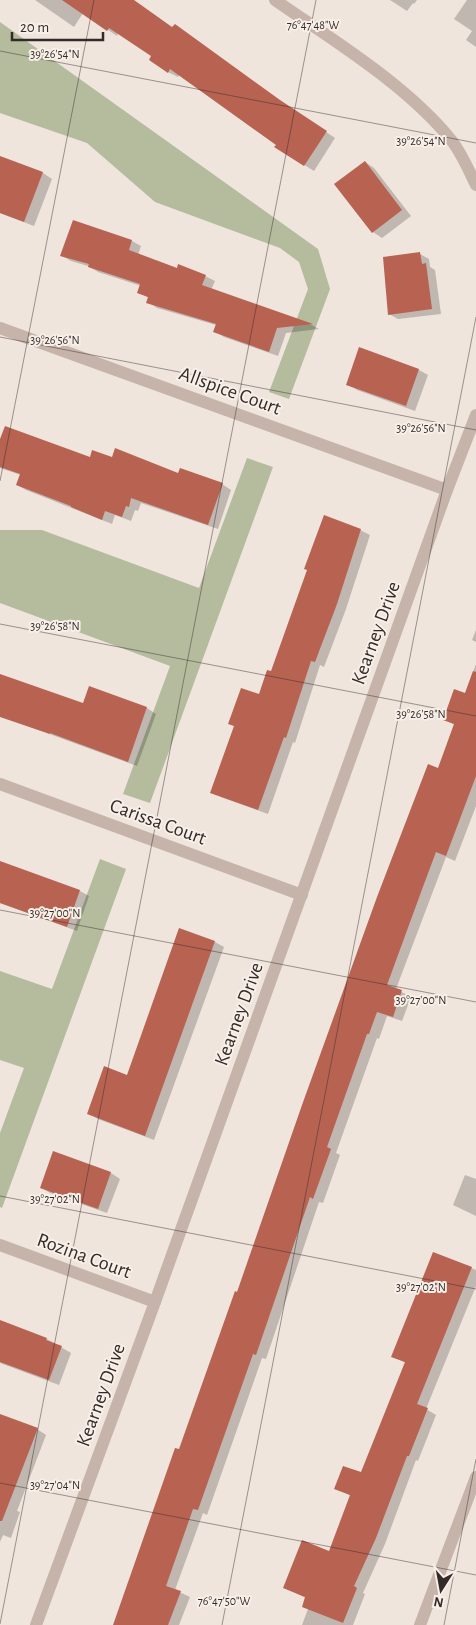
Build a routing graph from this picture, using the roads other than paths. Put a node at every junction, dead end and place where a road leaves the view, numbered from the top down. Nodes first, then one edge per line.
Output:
1 (275, 0) edge
2 (476, 185) edge
3 (0, 328) edge
4 (476, 415) edge
5 (447, 490) junction
6 (0, 784) edge
7 (302, 894) junction
8 (0, 1245) edge
9 (155, 1302) junction
10 (476, 1477) edge
11 (36, 1625) edge
12 (420, 1625) edge

1 - 2 street
3 - 5 street, Allspice Court
4 - 5 street, Kearney Drive
5 - 7 street, Kearney Drive
6 - 7 street, Carissa Court
7 - 9 street, Kearney Drive
8 - 9 street, Rozina Court
9 - 11 street, Kearney Drive
10 - 12 street

